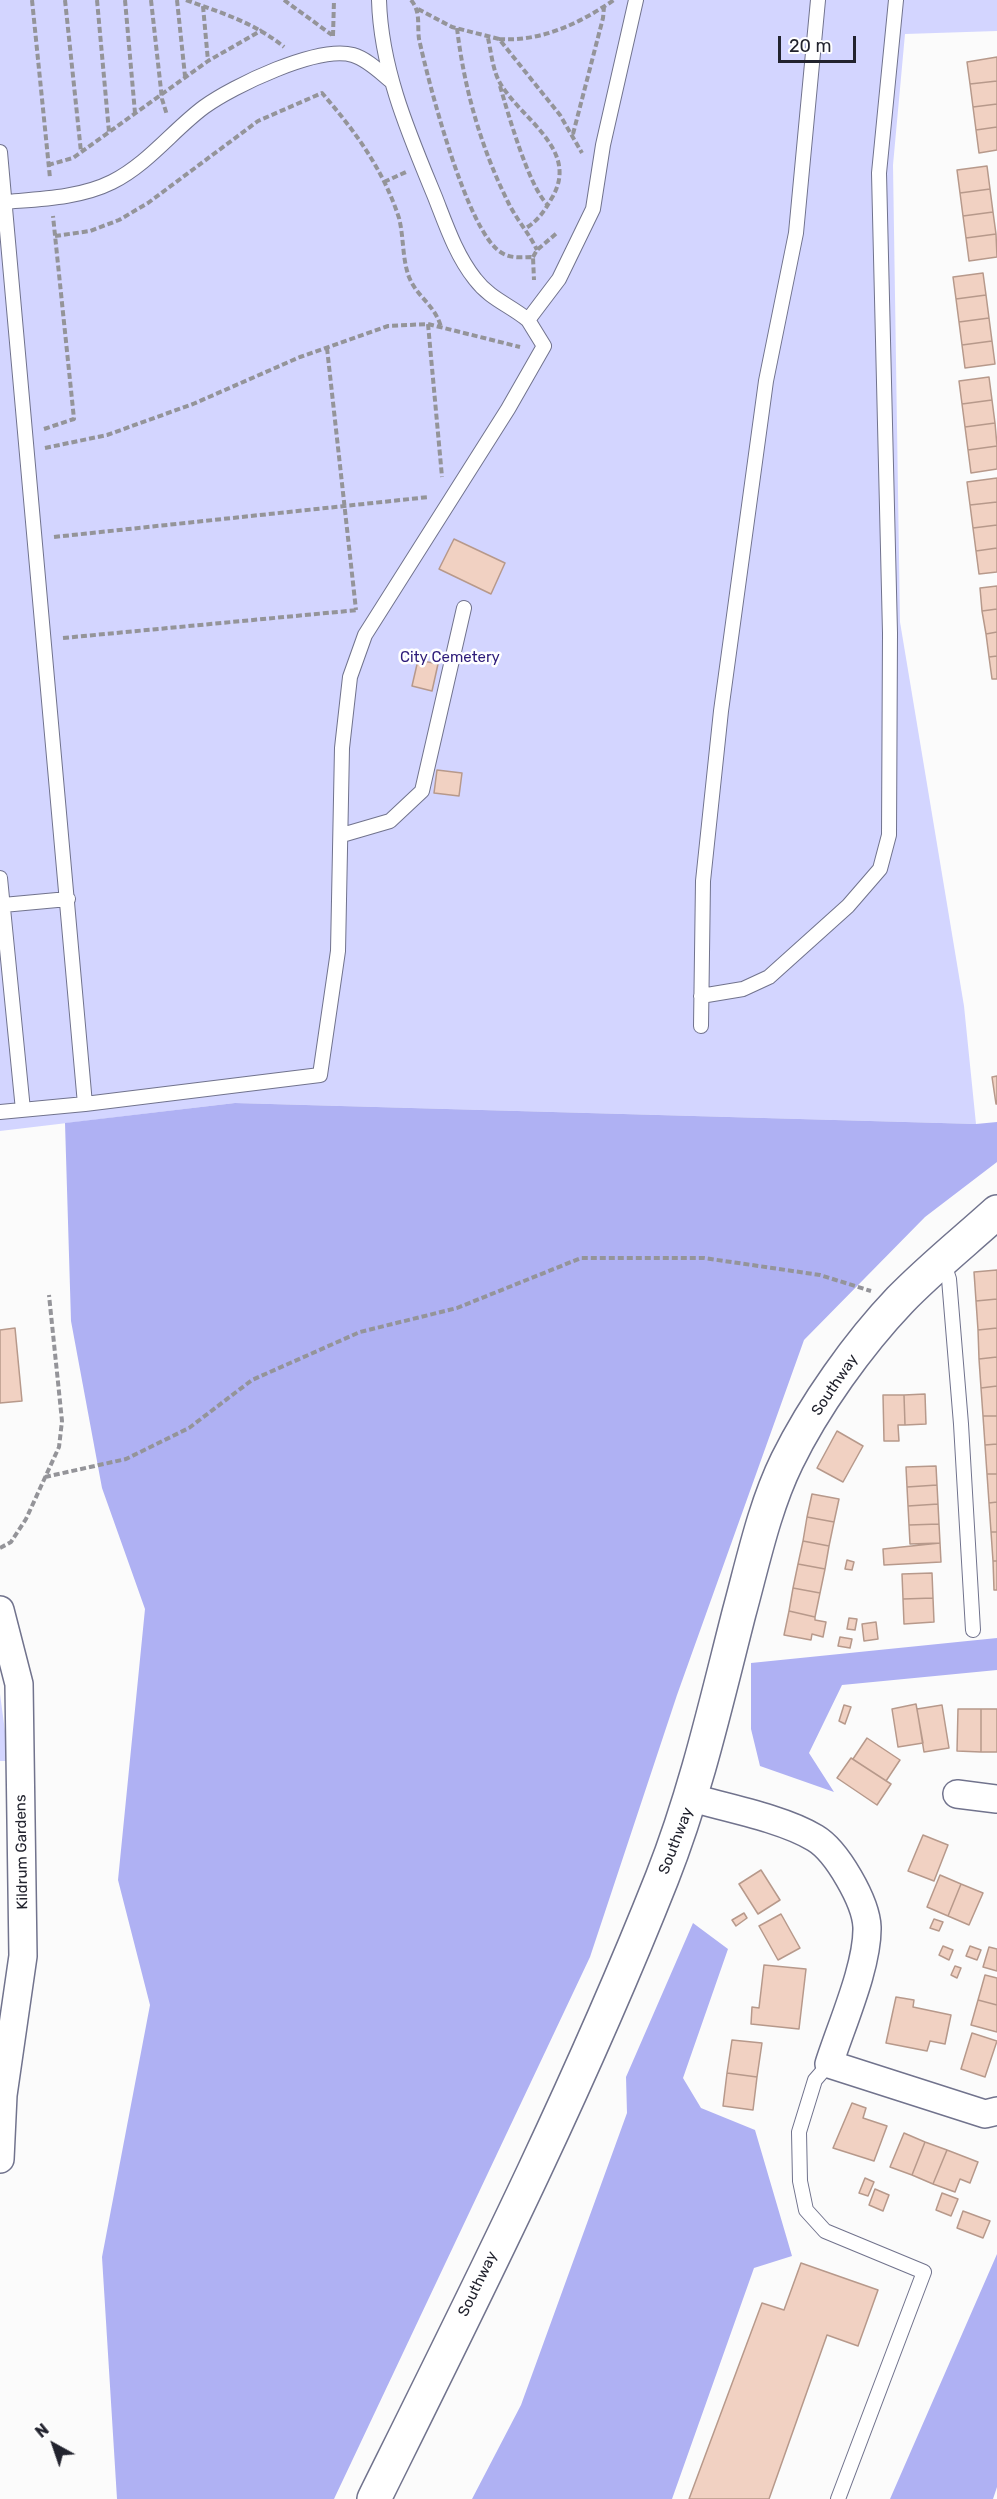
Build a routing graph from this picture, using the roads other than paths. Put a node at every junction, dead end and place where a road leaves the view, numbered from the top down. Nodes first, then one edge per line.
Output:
1 (379, 0) edge
2 (636, 0) edge
3 (818, 0) edge
4 (896, 0) edge
5 (391, 81) junction
6 (0, 152) edge
7 (5, 202) junction
8 (528, 320) junction
9 (464, 608) dead end
10 (342, 835) junction
11 (0, 878) edge
12 (68, 899) junction
13 (3, 905) junction
14 (701, 996) junction
15 (701, 1026) dead end
16 (85, 1104) junction
17 (23, 1110) junction
18 (0, 1112) edge
19 (997, 1212) edge
20 (943, 1261) junction
21 (0, 1610) edge
22 (974, 1630) dead end
23 (957, 1794) dead end
24 (692, 1798) junction
25 (997, 1799) edge
26 (829, 2064) junction
27 (2, 2094) edge
28 (997, 2111) edge
29 (0, 2159) edge
30 (374, 2499) edge
31 (838, 2499) edge

1 - 5 lane
2 - 8 lane
3 - 14 lane
4 - 14 lane
5 - 7 lane
5 - 8 lane
6 - 7 lane
7 - 12 lane
8 - 10 lane
9 - 10 lane
10 - 16 lane
11 - 13 lane
12 - 13 lane
12 - 16 lane
13 - 17 lane
14 - 15 lane
16 - 17 lane
17 - 18 lane
19 - 20 street, Southway
20 - 22 lane
20 - 24 street, Southway
21 - 27 street, Kildrum Gardens
23 - 25 street
24 - 26 street
24 - 30 street, Southway
26 - 28 street
26 - 31 lane
27 - 29 street, Kildrum Gardens

